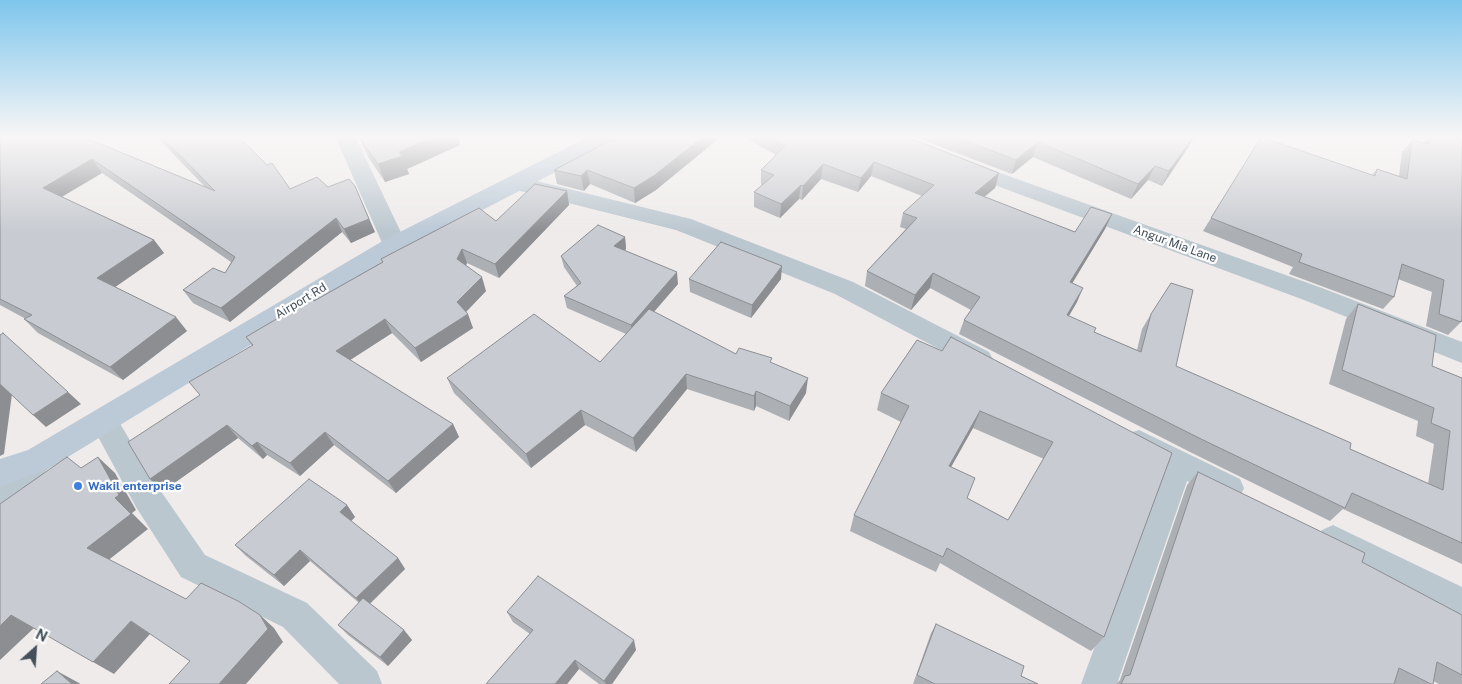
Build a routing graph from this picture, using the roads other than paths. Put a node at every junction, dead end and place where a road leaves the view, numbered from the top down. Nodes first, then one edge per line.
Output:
1 (360, 168) edge
2 (544, 168) edge
3 (970, 168) edge
4 (516, 182) junction
5 (395, 245) junction
6 (1462, 354) edge
7 (1002, 371) edge
8 (103, 420) junction
9 (1116, 431) edge
10 (39, 459) junction
11 (1178, 463) junction
12 (0, 473) edge
13 (0, 495) edge
14 (1258, 502) edge
15 (1311, 529) edge
16 (1462, 604) edge
17 (364, 684) edge
18 (1099, 684) edge

1 - 5 street
2 - 4 main road, Airport Rd
3 - 6 street, Angur Mia Lane
4 - 5 main road, Airport Rd
4 - 7 street
5 - 8 main road, Airport Rd
8 - 10 main road, Airport Rd
8 - 17 street
9 - 11 street
10 - 12 main road, Airport Rd
10 - 13 street
11 - 14 street
11 - 18 street
15 - 16 street

